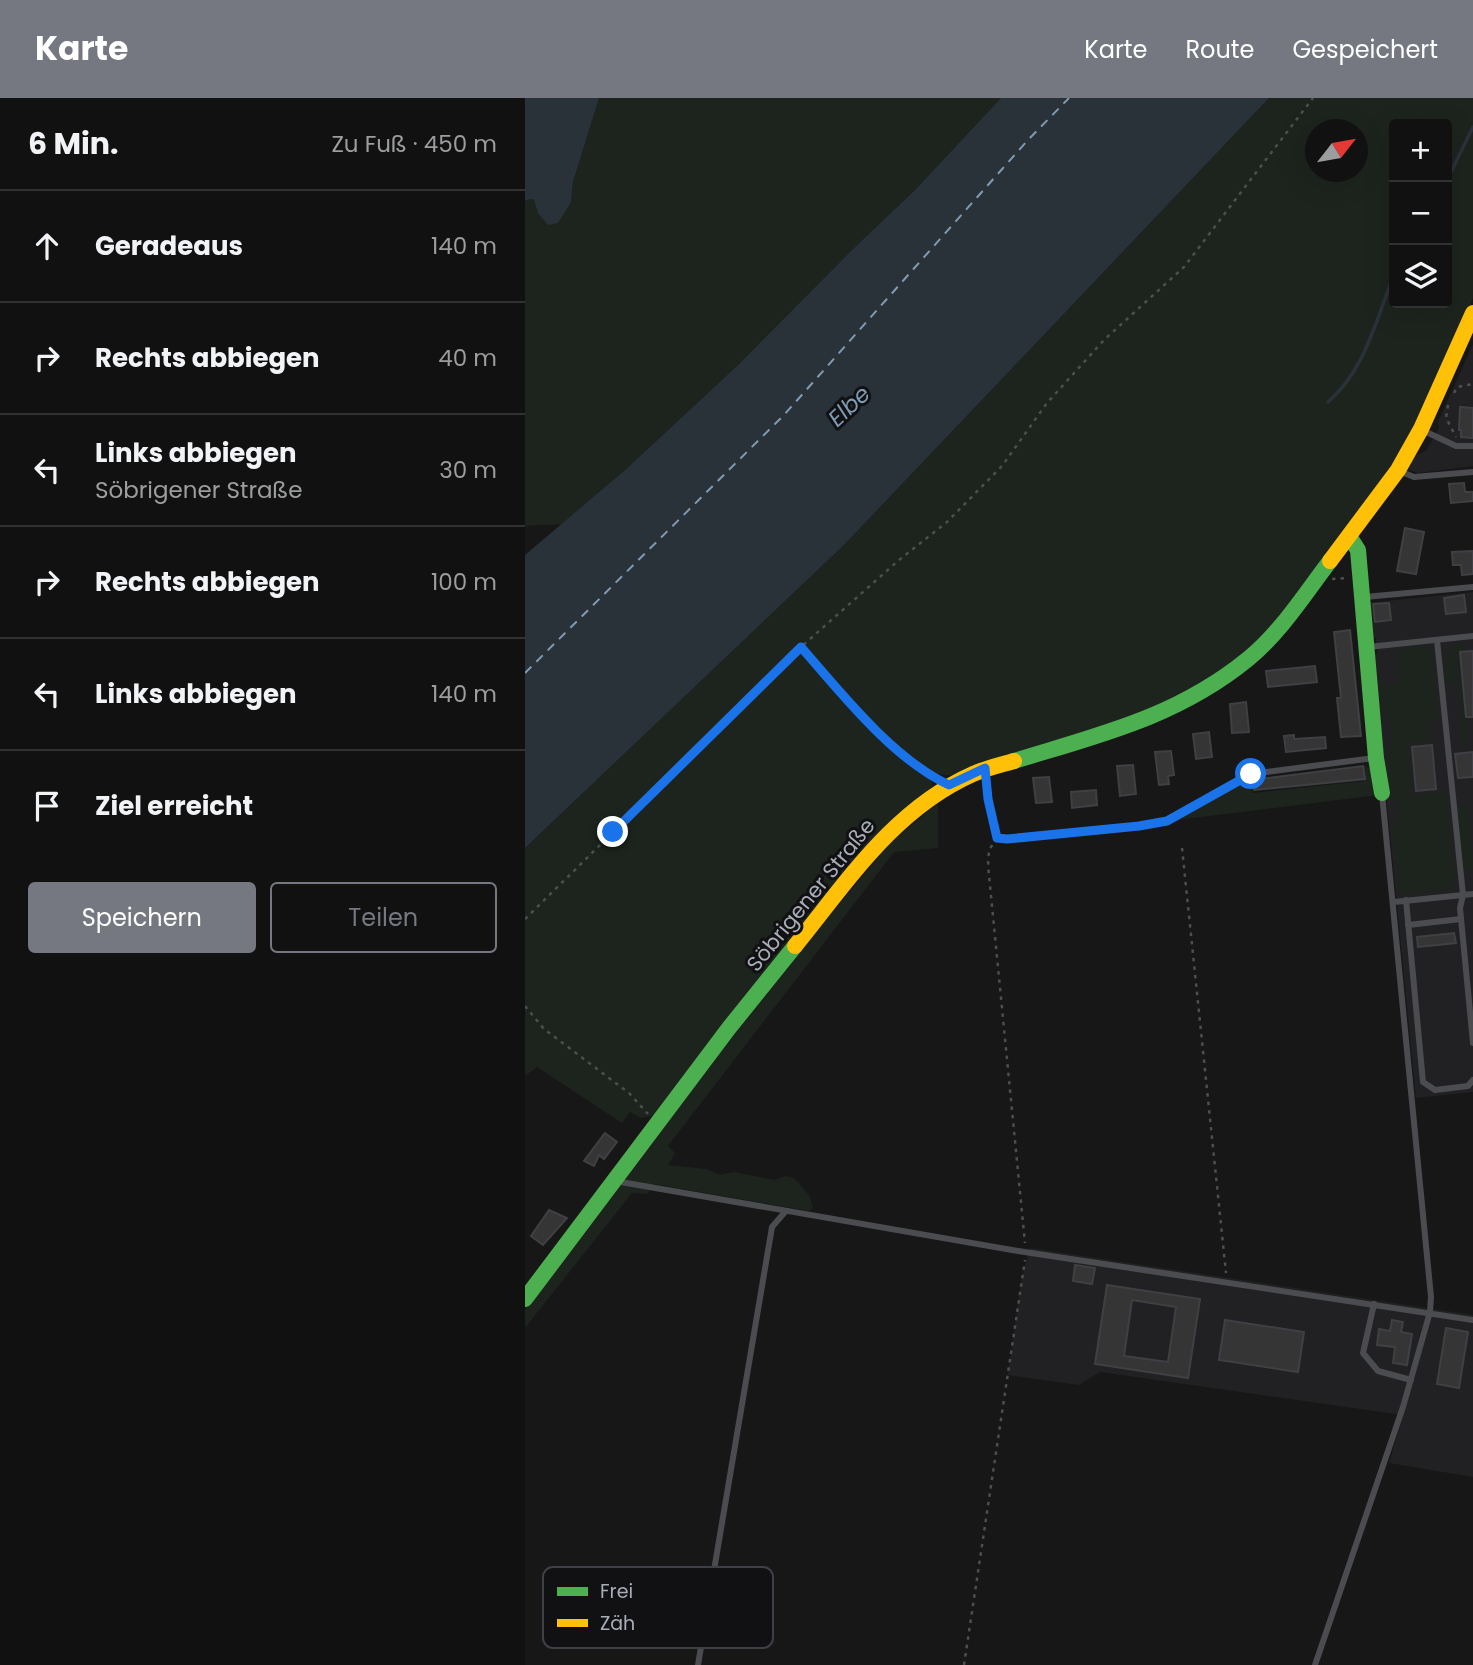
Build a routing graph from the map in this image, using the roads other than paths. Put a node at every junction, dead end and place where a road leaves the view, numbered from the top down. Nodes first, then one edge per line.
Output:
1 (1473, 313) edge
2 (1421, 429) junction
3 (1473, 446) edge
4 (1398, 470) junction
5 (1473, 472) edge
6 (1349, 536) junction
7 (1473, 587) edge
8 (1363, 598) junction
9 (1473, 636) edge
10 (1437, 640) junction
11 (1368, 647) junction
12 (1376, 758) junction
13 (1251, 774) road end
14 (1382, 793) joint
15 (1473, 894) edge
16 (1463, 895) junction
17 (1406, 900) junction
18 (1394, 902) junction
19 (1461, 919) junction
20 (1408, 925) junction
21 (1473, 1043) edge
22 (1473, 1080) edge
23 (615, 1181) junction
24 (785, 1212) junction
25 (525, 1298) edge
26 (1374, 1304) junction
27 (1430, 1312) junction
28 (1473, 1320) edge
29 (1411, 1380) junction
30 (715, 1567) edge
31 (1315, 1665) edge

1 - 2 street, Söbrigener Straße
2 - 3 lane
2 - 4 street, Söbrigener Straße
4 - 5 lane
4 - 6 street, Söbrigener Straße
6 - 8 street
6 - 23 street, Söbrigener Straße
7 - 8 lane
8 - 11 street
9 - 10 lane
10 - 11 lane
10 - 16 lane
11 - 12 street
12 - 13 lane
12 - 14 street
14 - 18 lane
15 - 16 lane
16 - 17 lane
16 - 19 lane
17 - 18 lane
17 - 20 lane
18 - 27 lane
19 - 20 lane
19 - 21 lane
20 - 22 lane
23 - 24 lane
23 - 25 street, Söbrigener Straße
24 - 26 lane
24 - 30 lane
26 - 27 lane
26 - 29 lane
27 - 28 lane
27 - 29 lane
29 - 31 lane

